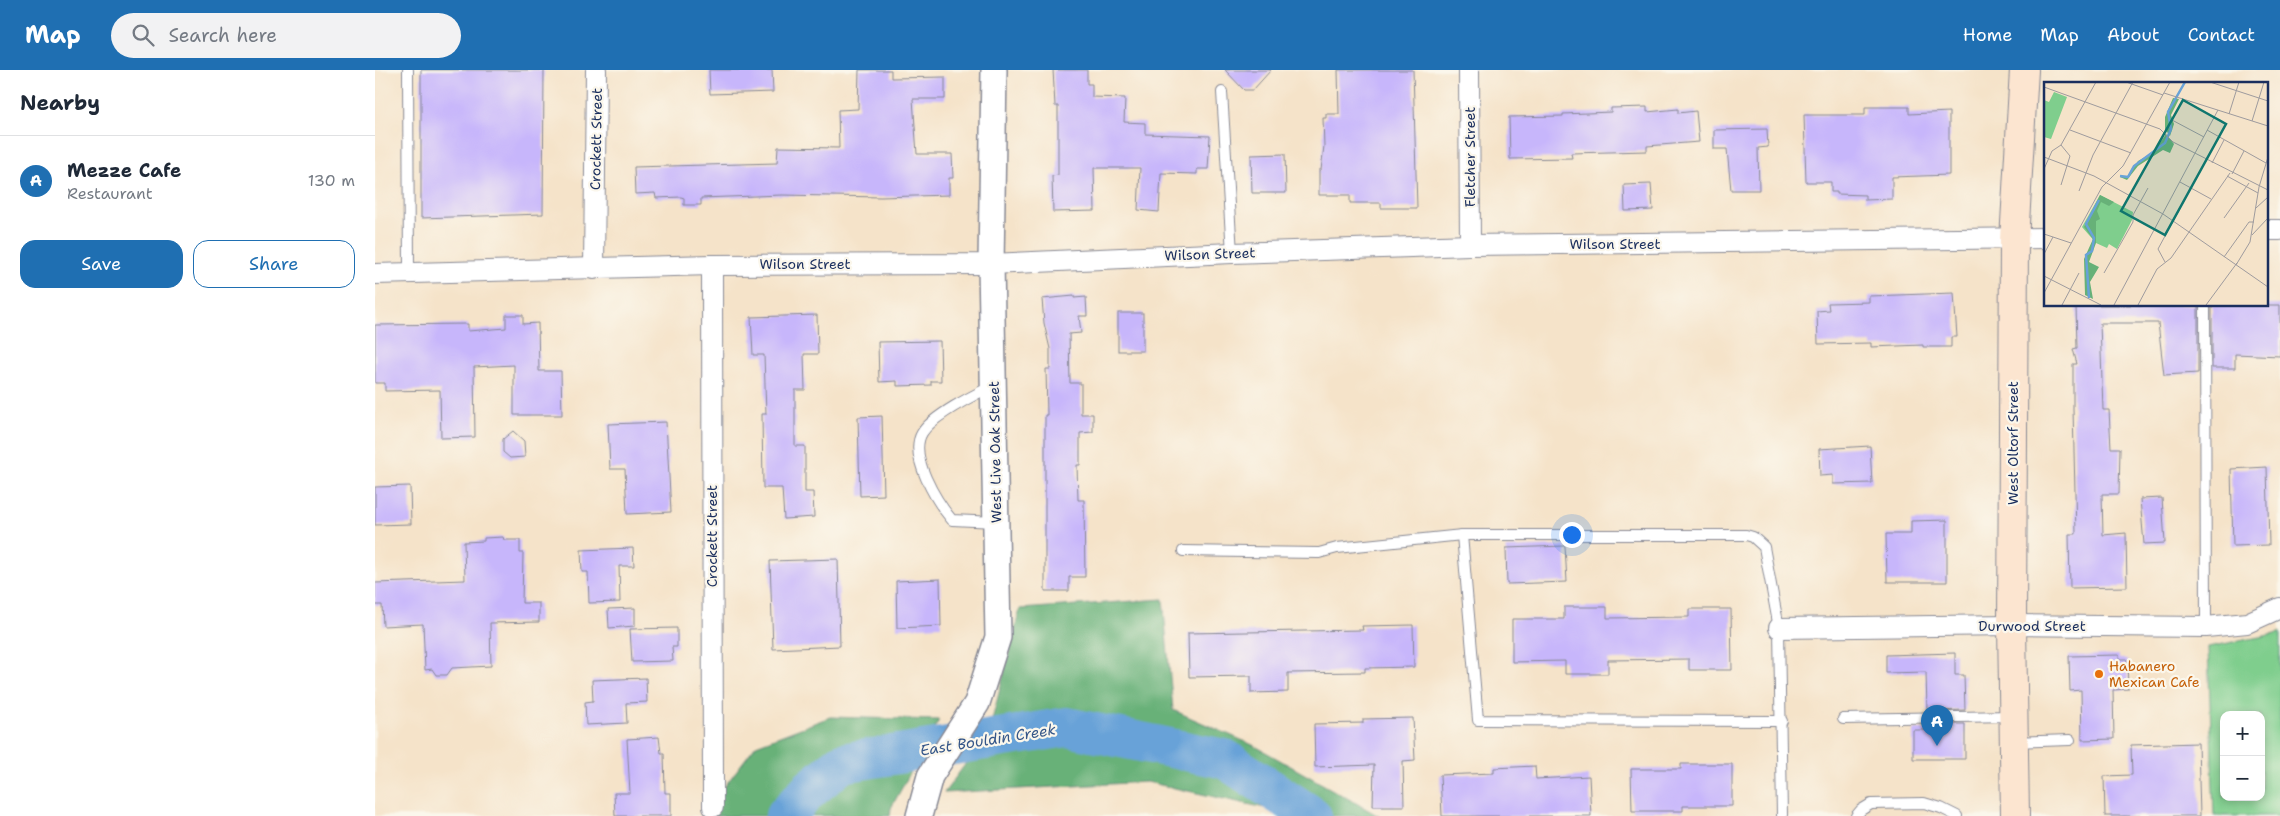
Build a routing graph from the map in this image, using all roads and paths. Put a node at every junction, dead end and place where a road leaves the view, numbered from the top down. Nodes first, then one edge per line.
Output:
1 (408, 70) edge
2 (596, 70) edge
3 (994, 70) edge
4 (1469, 70) edge
5 (2024, 70) edge
6 (1222, 92) dead end
7 (2267, 230) edge
8 (2280, 230) edge
9 (2044, 238) edge
10 (2014, 240) junction
11 (1470, 245) junction
12 (1232, 253) junction
13 (991, 264) junction
14 (712, 265) junction
15 (594, 269) junction
16 (375, 274) edge
17 (409, 274) junction
18 (2205, 306) edge
19 (993, 385) junction
20 (996, 522) junction
21 (1462, 535) junction
22 (1183, 551) dead end
23 (2280, 608) edge
24 (2012, 625) junction
25 (2206, 627) junction
26 (1779, 628) junction
27 (1843, 719) dead end
28 (1782, 722) junction
29 (2014, 729) junction
30 (2070, 740) dead end
31 (713, 806) dead end
32 (919, 816) edge
33 (1783, 816) edge
34 (1856, 816) edge
35 (1957, 816) edge
36 (2015, 816) edge

1 - 17 lane
2 - 15 street, Crockett Street
3 - 13 street, West Live Oak Street
4 - 11 street, Fletcher Street
5 - 10 main road, West Oltorf Street
6 - 12 lane
7 - 8 street
9 - 10 street, Wilson Street
10 - 11 street, Wilson Street
10 - 24 main road, West Oltorf Street
11 - 12 street, Wilson Street
12 - 13 street, Wilson Street
13 - 14 street, Wilson Street
13 - 19 street, West Live Oak Street
14 - 15 street, Wilson Street
14 - 31 street, Crockett Street
15 - 17 street, Wilson Street
16 - 17 street, Wilson Street
18 - 25 lane
19 - 20 street, West Live Oak Street
19 - 20 lane
20 - 32 street, West Live Oak Street
21 - 22 lane
21 - 26 lane
21 - 28 lane
23 - 25 street, Durwood Street
24 - 25 street, Durwood Street
24 - 26 street, Durwood Street
24 - 29 main road, West Oltorf Street
26 - 28 lane
27 - 29 lane
28 - 33 lane
29 - 30 lane
29 - 36 main road, West Oltorf Street
34 - 35 lane

